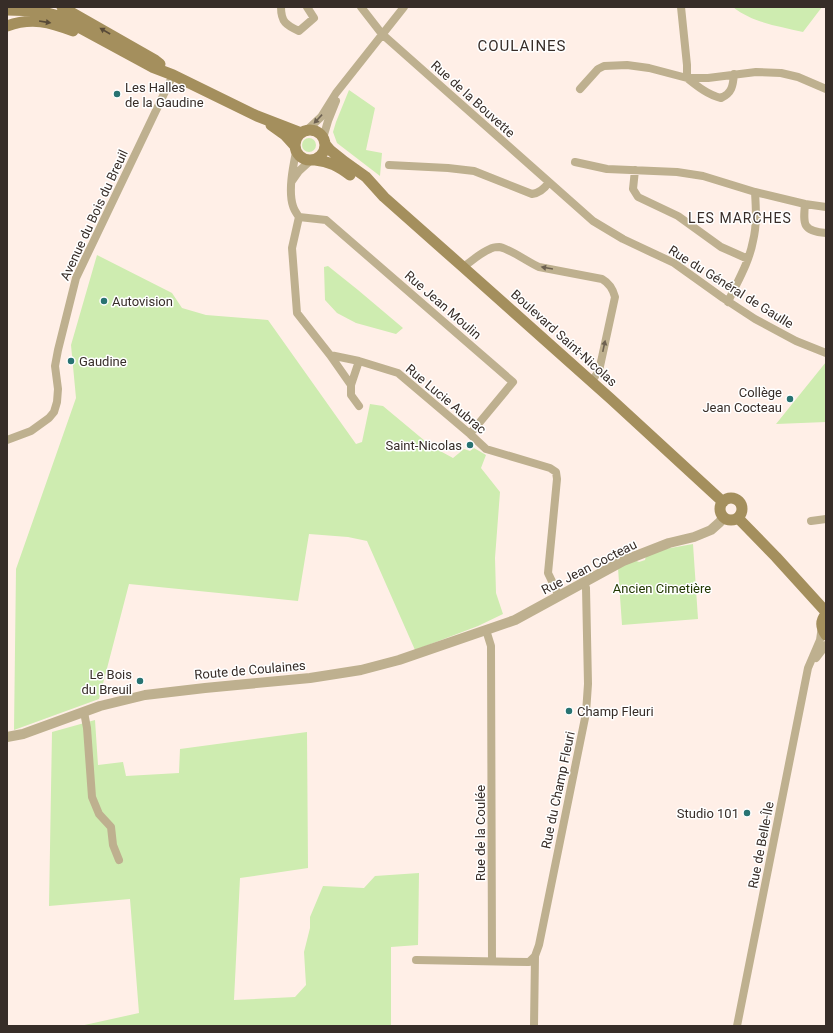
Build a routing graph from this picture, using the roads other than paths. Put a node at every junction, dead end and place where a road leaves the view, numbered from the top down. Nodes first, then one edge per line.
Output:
1 (62, 7) edge
2 (281, 7) edge
3 (306, 7) edge
4 (361, 7) edge
5 (404, 7) edge
6 (681, 7) edge
7 (7, 10) edge
8 (7, 26) edge
9 (382, 34) junction
10 (126, 53) junction
11 (173, 74) junction
12 (734, 74) junction
13 (687, 78) junction
14 (344, 82) junction
15 (580, 89) dead end
16 (826, 89) edge
17 (257, 116) junction
18 (304, 132) junction
19 (324, 141) junction
20 (296, 149) junction
21 (313, 160) junction
22 (575, 162) dead end
23 (389, 165) dead end
24 (635, 170) junction
25 (292, 181) junction
26 (548, 182) junction
27 (755, 192) junction
28 (384, 197) junction
29 (805, 204) junction
30 (826, 207) edge
31 (299, 217) junction
32 (826, 233) edge
33 (748, 259) junction
34 (464, 267) junction
35 (728, 302) junction
36 (826, 353) edge
37 (330, 355) junction
38 (359, 361) junction
39 (591, 382) junction
40 (351, 385) junction
41 (359, 406) dead end
42 (470, 434) junction
43 (7, 440) edge
44 (723, 502) junction
45 (723, 516) junction
46 (738, 518) junction
47 (826, 519) edge
48 (811, 521) dead end
49 (584, 582) junction
50 (559, 596) junction
51 (826, 613) edge
52 (486, 630) junction
53 (824, 630) edge
54 (826, 645) edge
55 (808, 668) junction
56 (84, 712) junction
57 (10, 737) edge
58 (119, 860) dead end
59 (535, 956) junction
60 (416, 960) dead end
61 (492, 961) junction
62 (534, 1026) edge
63 (737, 1026) edge

11 -> 1 main road
2 - 3 street
4 - 9 street, Rue de la Bouvette
5 - 9 street
6 - 13 street
7 - 10 main road
8 -> 10 main road
9 - 14 street
9 - 26 street, Rue de la Bouvette
10 - 11 main road
11 - 17 main road
11 - 43 street, Avenue du Bois du Breuil
12 - 13 street
12 - 13 street
12 - 16 street
13 - 15 street
14 -> 18 street
14 - 19 street
17 - 18 main road
17 - 20 main road
18 - 19 main road
18 - 20 main road
19 - 21 main road
19 - 28 main road, Boulevard Saint-Nicolas
20 - 21 main road
20 - 25 street
21 - 25 street
21 - 28 main road, Boulevard Saint-Nicolas
22 - 24 street
23 - 26 street
24 - 27 street
24 - 33 street
25 - 31 street
26 - 35 street, Rue du Général de Gaulle
27 - 29 street
27 - 33 street
28 - 34 main road, Boulevard Saint-Nicolas
29 - 30 street
29 - 32 street
31 - 37 street
31 - 42 street, Rue Jean Moulin
33 - 35 street
34 - 39 main road, Boulevard Saint-Nicolas
39 -> 34 street
35 - 36 street, Rue du Général de Gaulle
37 - 38 street, Rue Lucie Aubrac
37 - 40 street
38 - 40 street
38 - 42 street, Rue Lucie Aubrac
39 - 44 main road, Boulevard Saint-Nicolas
40 - 41 street
42 - 50 street, Rue Lucie Aubrac
44 - 45 main road
44 - 46 main road
45 - 46 main road
45 - 49 street, Rue Jean Cocteau
46 - 51 main road
47 - 48 street
49 - 50 street, Rue Jean Cocteau
49 - 59 street, Rue du Champ Fleuri
50 - 52 street, Rue Jean Cocteau
51 - 53 main road
52 - 56 street, Route de Coulaines
52 - 61 street, Rue de la Coulée
53 - 55 street, Rue de Belle-Île
54 - 55 street, Rue de Belle-Île
55 - 63 street, Rue de Belle-Île
56 - 57 street, Route de Coulaines
56 - 58 street
59 - 61 street
59 - 62 street, Rue du Champ Fleuri
60 - 61 street

